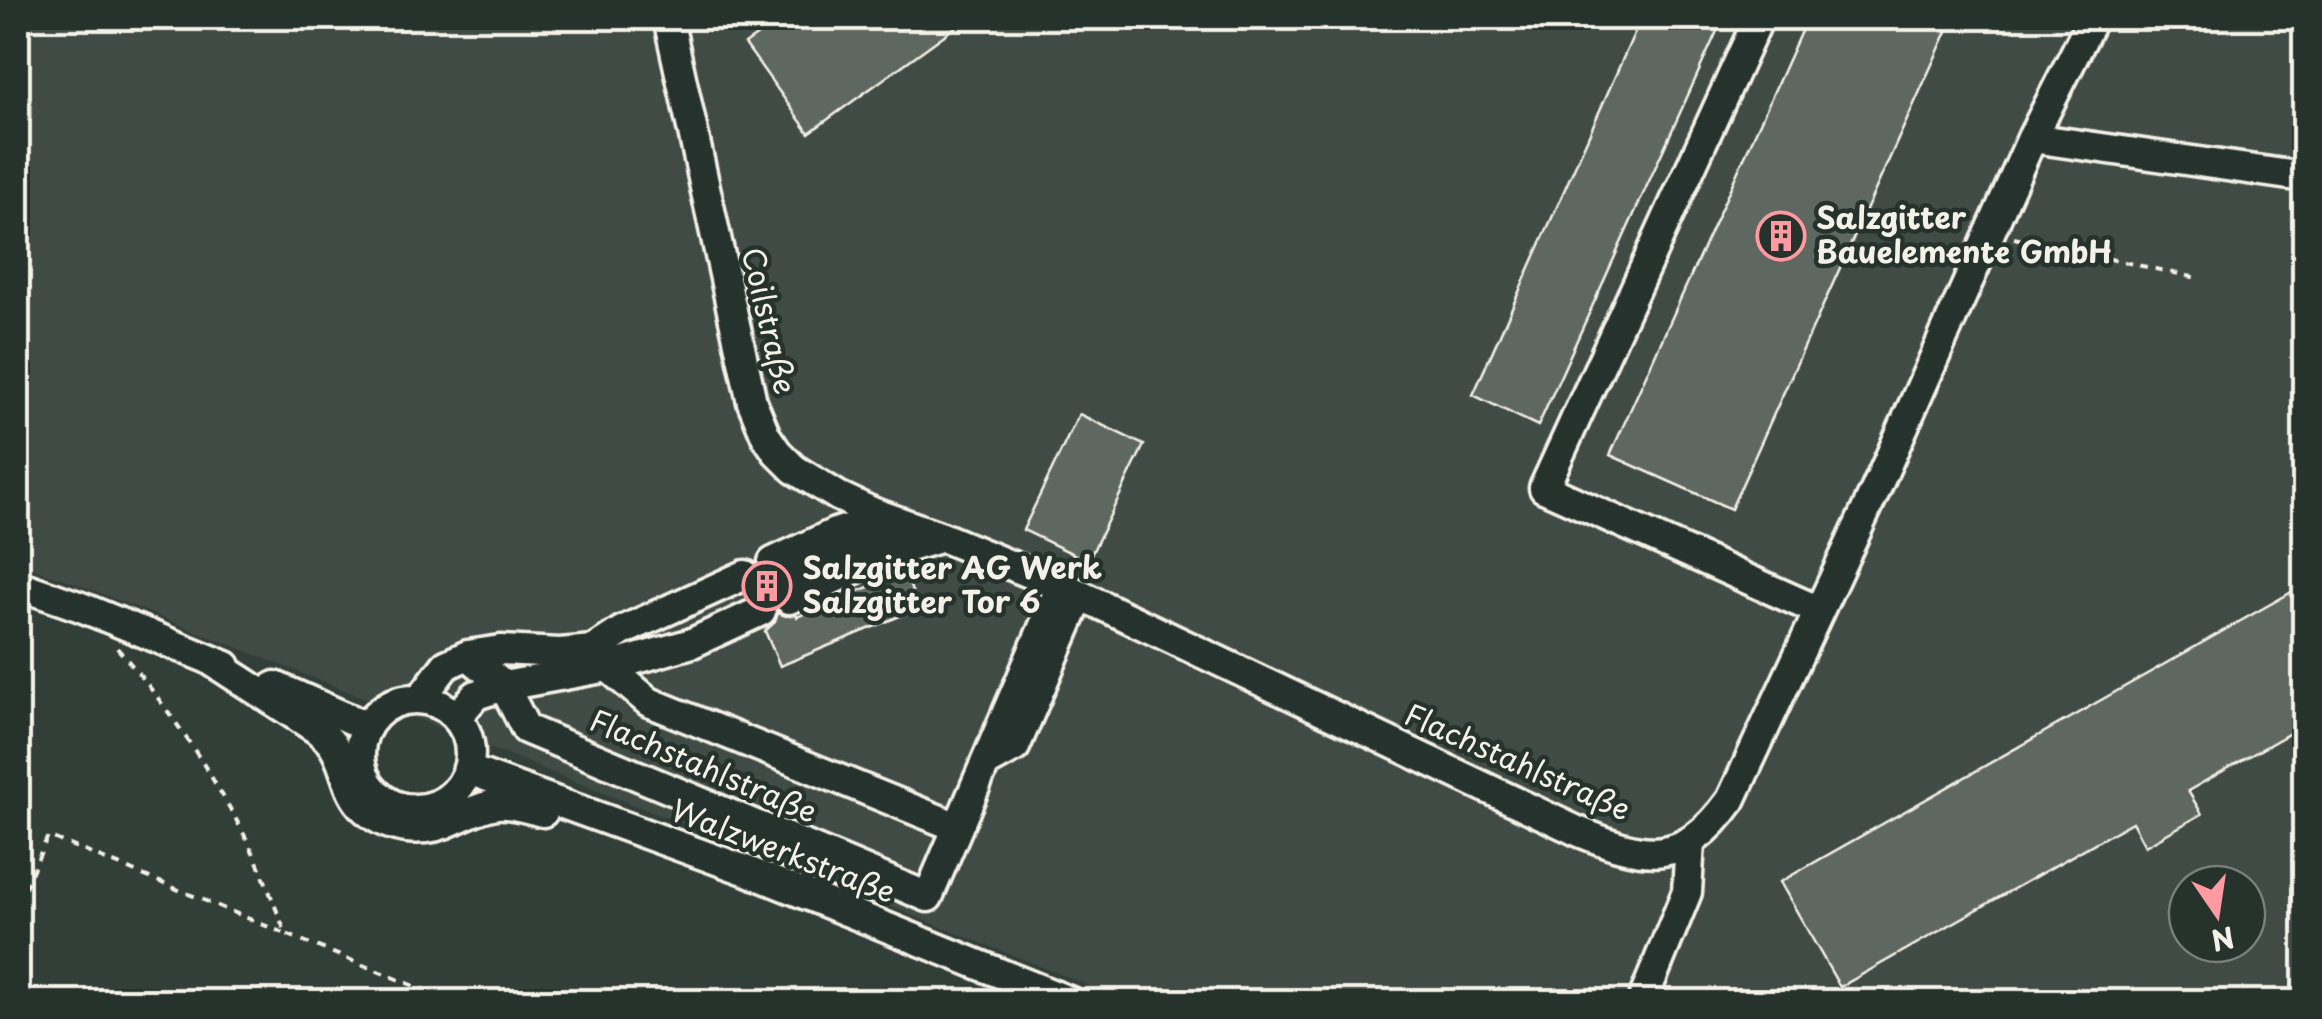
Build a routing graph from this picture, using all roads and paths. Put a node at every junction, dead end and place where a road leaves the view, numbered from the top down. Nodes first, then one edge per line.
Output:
1 (668, 18) edge
2 (1759, 18) edge
3 (2093, 18) edge
4 (2032, 138) junction
5 (2304, 177) edge
6 (1990, 233) junction
7 (2198, 278) dead end
8 (895, 520) junction
9 (942, 537) junction
10 (18, 585) edge
11 (1070, 590) junction
12 (1819, 611) junction
13 (106, 635) dead end
14 (468, 655) junction
15 (601, 658) junction
16 (210, 660) junction
17 (504, 686) junction
18 (420, 699) junction
19 (458, 716) junction
20 (366, 726) junction
21 (468, 770) junction
22 (957, 827) junction
23 (671, 842) junction
24 (1690, 842) junction
25 (18, 903) edge
26 (286, 934) junction
27 (454, 1002) edge
28 (1072, 1002) edge
29 (1642, 1002) edge

1 - 8 street, Coilstraße
2 - 12 street
3 - 4 street
4 - 5 street
4 - 6 street
6 - 7 path
6 - 12 street
8 - 9 street, Coilstraße
8 - 9 street
9 - 11 street, Flachstahlstraße
10 - 16 street
11 - 22 street, Flachstahlstraße
11 - 24 street, Flachstahlstraße
12 - 24 street
13 - 26 path
14 - 15 street
14 - 17 street, Flachstahlstraße
14 - 18 street
15 - 15 street
15 - 17 street
15 - 22 street, Flachstahlstraße
16 - 20 street
16 - 23 street
17 - 19 street
17 - 22 street, Flachstahlstraße
18 - 19 street
18 - 20 street
19 - 21 street
20 - 21 street
21 - 23 street, Walzwerkstraße
23 - 28 street, Walzwerkstraße
24 - 29 street
25 - 26 path
26 - 27 path

